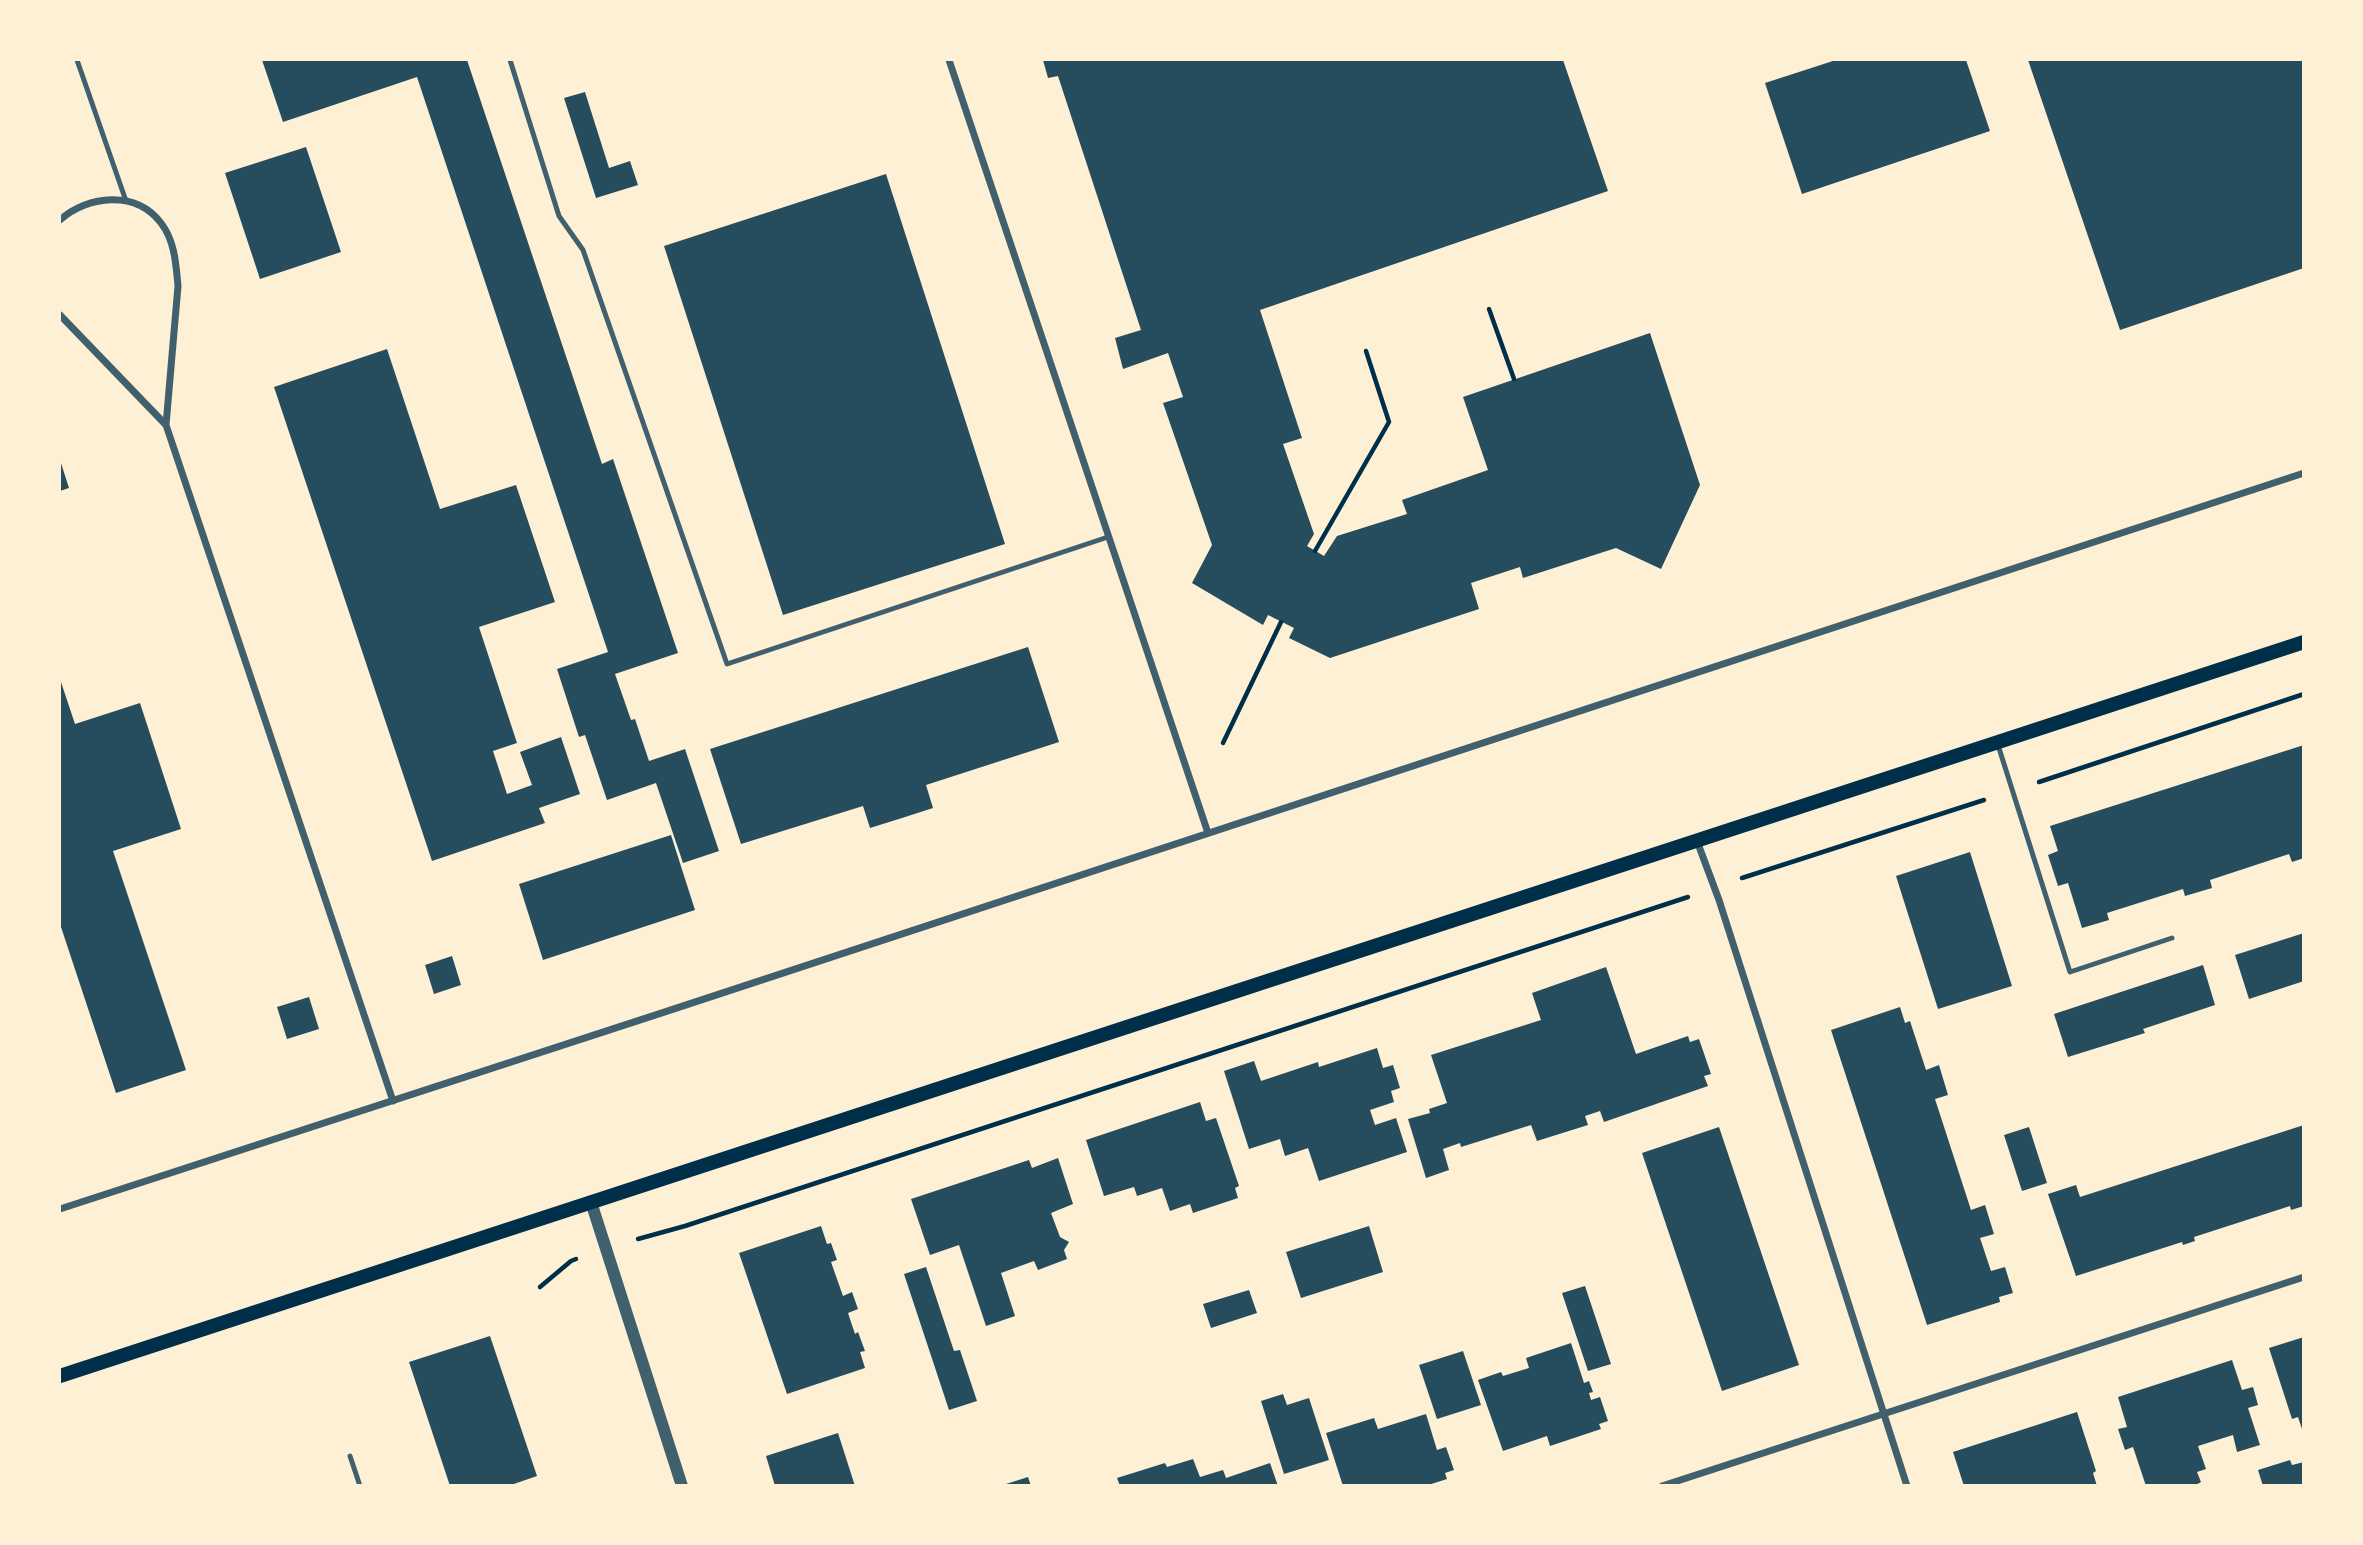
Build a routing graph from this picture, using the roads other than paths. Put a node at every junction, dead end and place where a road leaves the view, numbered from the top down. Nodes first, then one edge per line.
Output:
1 (77, 60) edge
2 (510, 60) edge
3 (949, 60) edge
4 (126, 201) junction
5 (60, 220) edge
6 (60, 314) edge
7 (166, 425) junction
8 (2304, 472) edge
9 (1108, 537) junction
10 (2304, 642) edge
11 (1997, 742) junction
12 (1208, 833) junction
13 (1697, 841) junction
14 (2172, 938) dead end
15 (393, 1101) junction
16 (591, 1202) junction
17 (60, 1209) edge
18 (2304, 1277) edge
19 (60, 1376) edge
20 (1884, 1414) junction
21 (350, 1456) dead end
22 (360, 1486) edge
23 (682, 1486) edge
24 (1662, 1486) edge
25 (1907, 1486) edge

1 - 4 lane
2 - 9 lane
3 - 9 street
4 - 5 street
4 - 7 street
6 - 7 street
7 - 15 street
8 - 12 street
9 - 12 street
10 - 11 main road
11 - 13 main road
11 - 14 lane
12 - 15 street
13 - 16 main road
13 - 20 street
15 - 17 street
16 - 19 main road
16 - 23 street
18 - 20 street
20 - 24 street
20 - 25 street
21 - 22 lane

